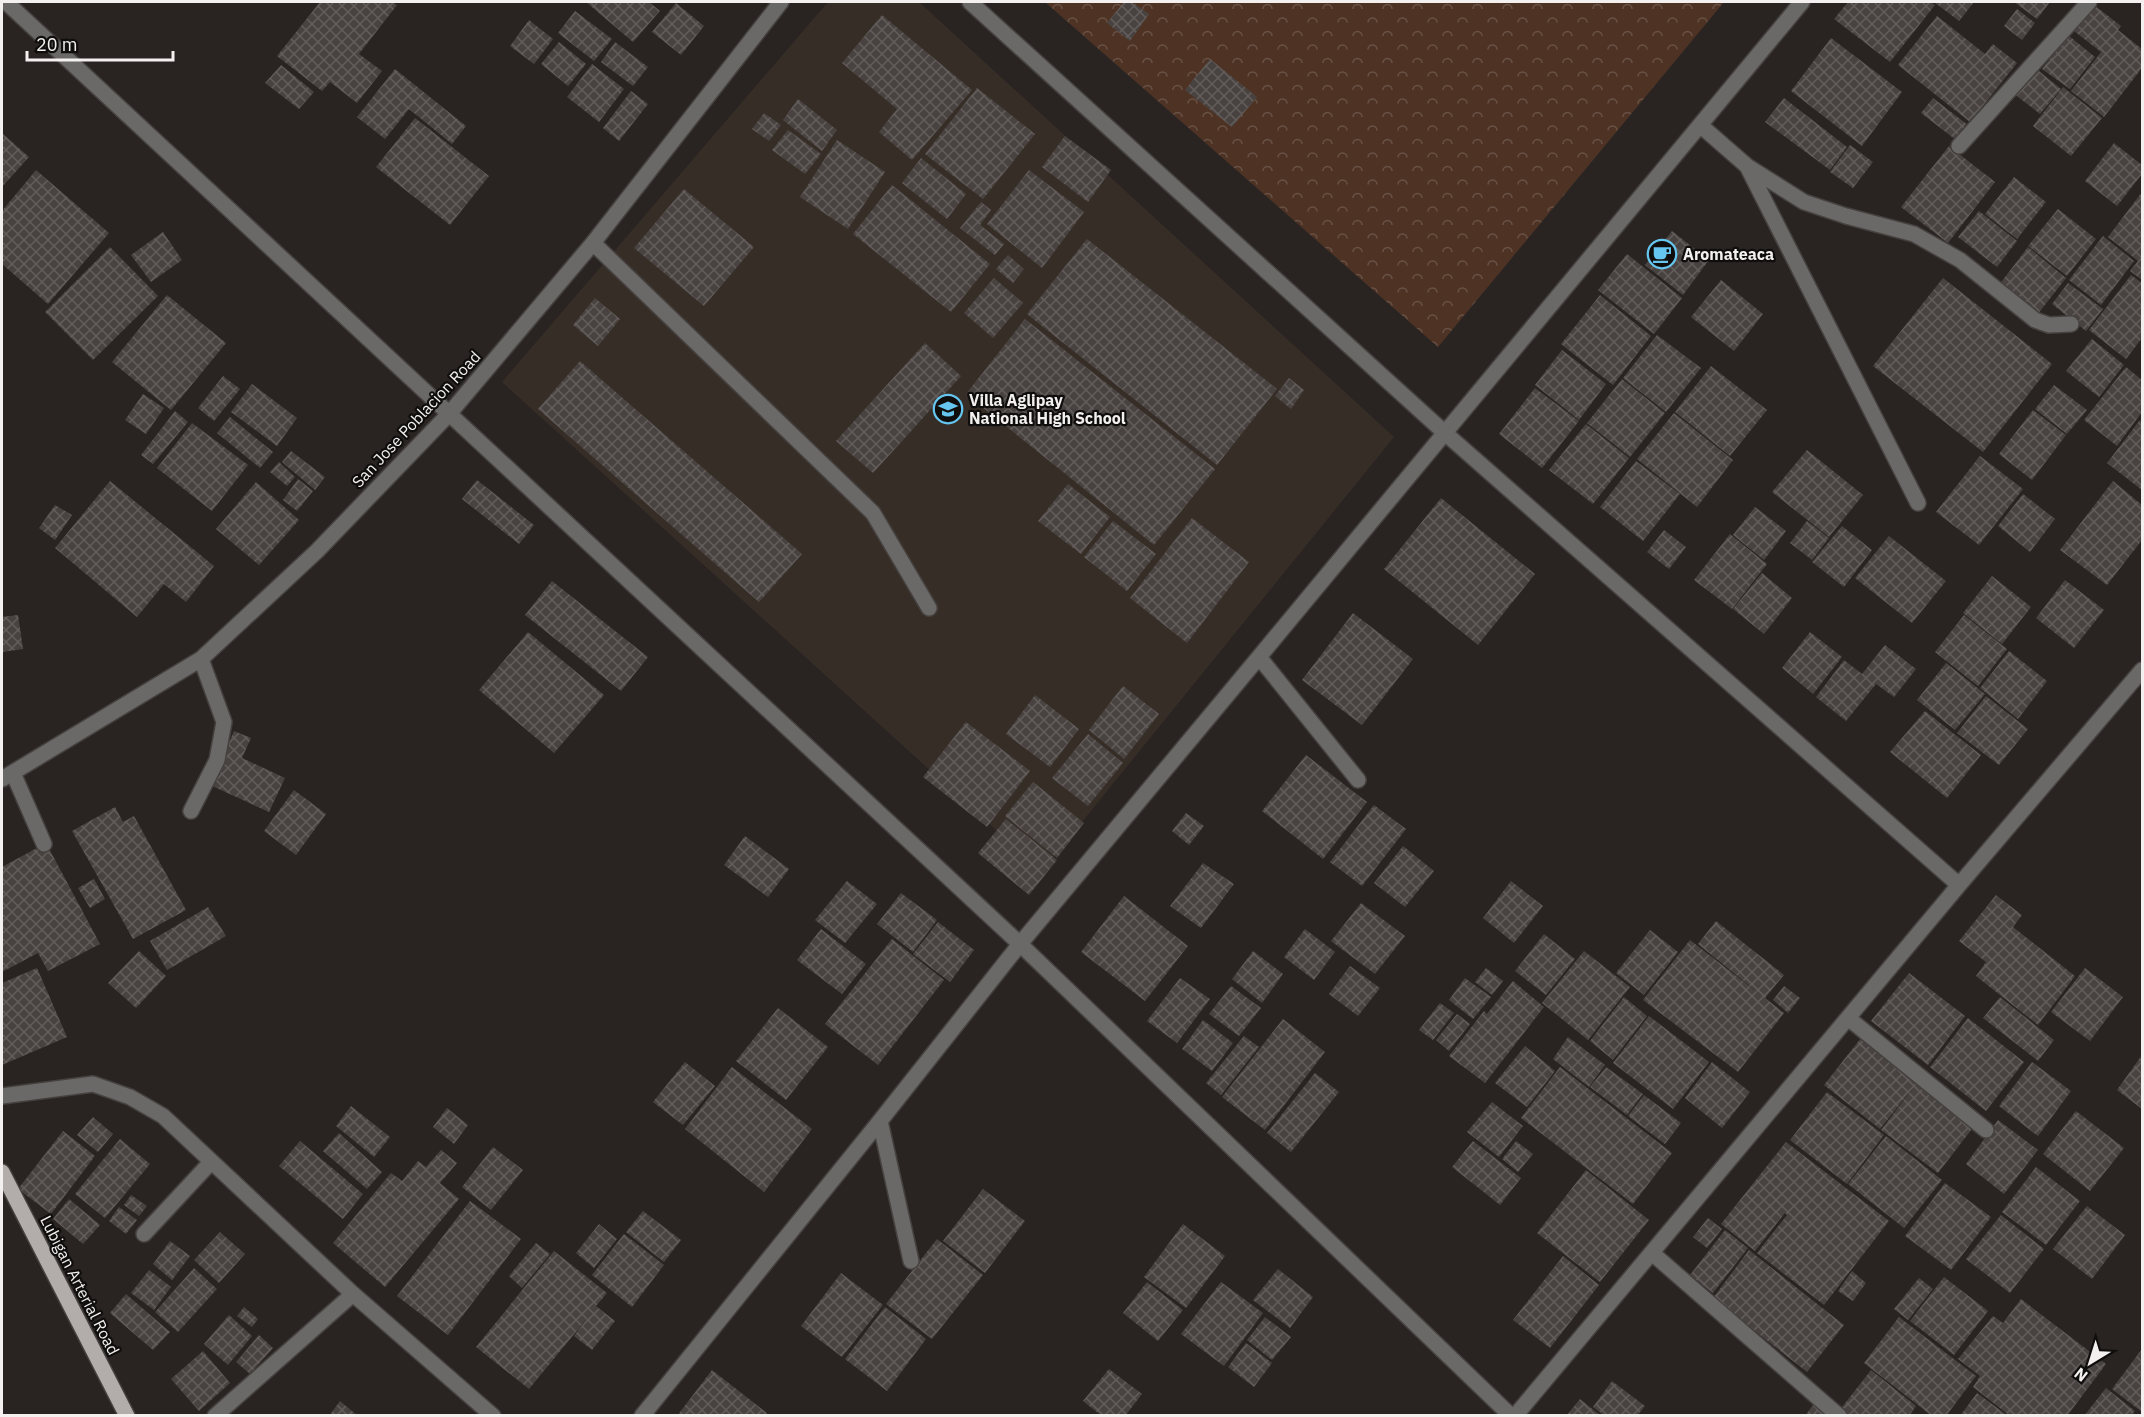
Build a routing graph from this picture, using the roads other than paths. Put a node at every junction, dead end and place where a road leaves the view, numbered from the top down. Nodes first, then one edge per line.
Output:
1 (6, 2) edge
2 (781, 2) edge
3 (970, 2) edge
4 (1802, 2) edge
5 (2089, 2) edge
6 (1700, 125) junction
7 (1959, 146) dead end
8 (1747, 166) junction
9 (594, 243) junction
10 (2071, 324) dead end
11 (448, 414) junction
12 (1445, 433) junction
13 (1918, 503) dead end
14 (929, 608) dead end
15 (1259, 657) junction
16 (201, 659) junction
17 (2142, 670) edge
18 (7, 776) edge
19 (1358, 780) dead end
20 (191, 811) dead end
21 (44, 844) dead end
22 (1959, 885) junction
23 (1020, 944) junction
24 (1848, 1018) junction
25 (2, 1096) edge
26 (880, 1120) junction
27 (1986, 1130) dead end
28 (210, 1162) junction
29 (2, 1172) edge
30 (144, 1234) dead end
31 (1652, 1253) junction
32 (911, 1261) dead end
33 (353, 1294) junction
34 (127, 1416) edge
35 (215, 1416) edge
36 (493, 1416) edge
37 (642, 1416) edge
38 (1513, 1416) edge
39 (1839, 1416) edge

1 - 11 street
2 - 9 street, San Jose Poblacion Road
3 - 12 street
4 - 6 street
5 - 7 street
6 - 8 street
6 - 12 street
8 - 10 street
8 - 13 street
9 - 11 street, San Jose Poblacion Road
9 - 14 street
11 - 16 street, San Jose Poblacion Road
11 - 23 street
12 - 15 street
12 - 22 street
15 - 19 street
15 - 23 street
16 - 18 street, San Jose Poblacion Road
16 - 20 street
17 - 22 street
18 - 21 street
22 - 24 street
23 - 26 street
23 - 38 street
24 - 27 street
24 - 31 street
25 - 28 street
26 - 32 street
26 - 37 street
28 - 30 street
28 - 33 street
29 - 34 main road, Lubigan Arterial Road
31 - 38 street
31 - 39 street
33 - 35 street
33 - 36 street

